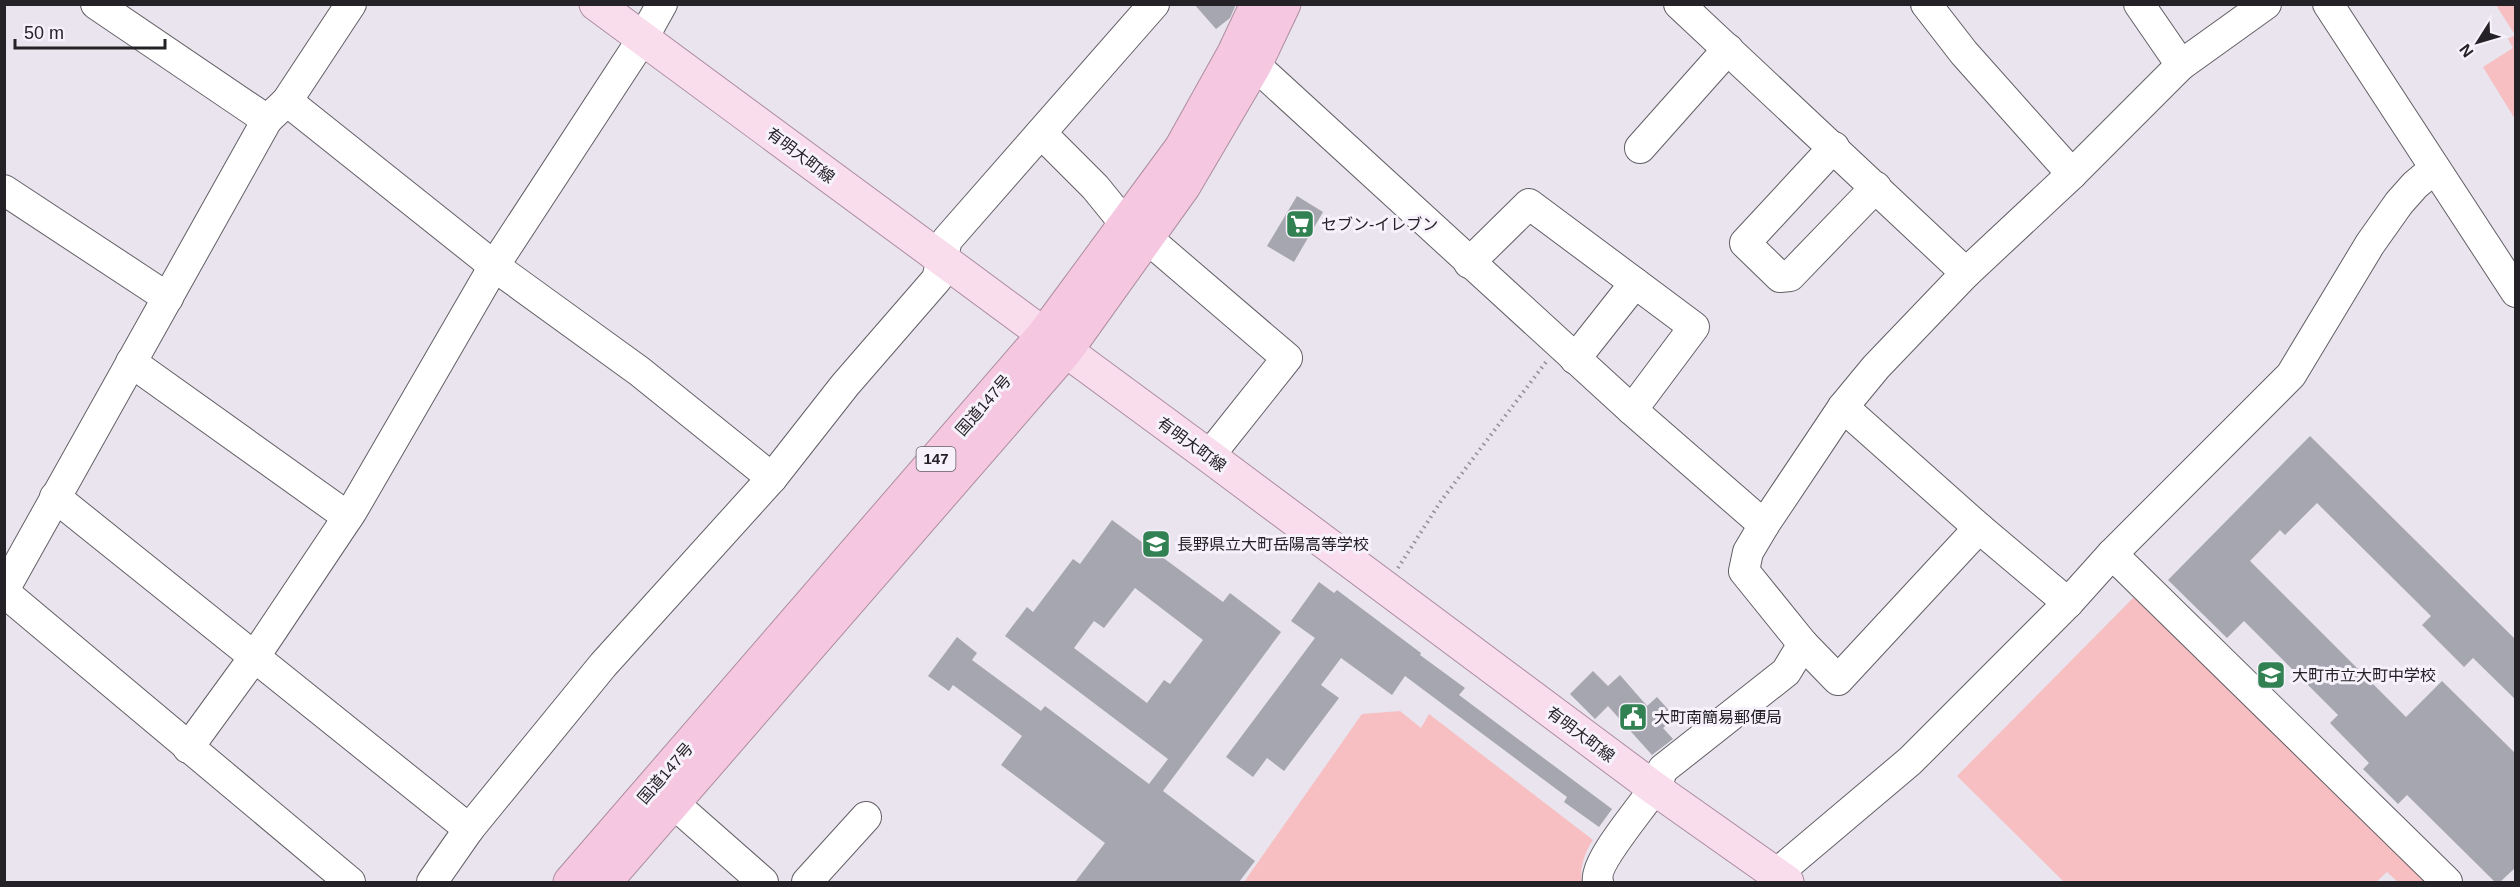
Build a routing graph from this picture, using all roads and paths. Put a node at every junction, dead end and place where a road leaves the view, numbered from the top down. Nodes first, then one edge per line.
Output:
1 (96, 4) edge
2 (351, 4) edge
3 (596, 4) edge
4 (662, 4) edge
5 (1154, 4) edge
6 (1257, 4) edge
7 (1284, 4) edge
8 (1679, 4) edge
9 (1926, 4) edge
10 (2139, 4) edge
11 (2266, 4) edge
12 (2328, 4) edge
13 (643, 38) junction
14 (1728, 49) junction
15 (1255, 65) junction
16 (2181, 65) junction
17 (277, 110) junction
18 (1041, 133) junction
19 (1834, 147) junction
20 (1640, 148) dead end
21 (2434, 169) junction
22 (2072, 174) junction
23 (1876, 187) junction
24 (4, 190) edge
25 (1137, 232) junction
26 (2504, 250) edge
27 (942, 260) junction
28 (1469, 263) junction
29 (494, 266) junction
30 (1966, 273) junction
31 (1635, 283) junction
32 (2516, 292) edge
33 (168, 298) junction
34 (1055, 343) junction
35 (1567, 352) junction
36 (131, 362) junction
37 (1844, 407) junction
38 (1632, 410) junction
39 (1209, 456) junction
40 (771, 477) junction
41 (55, 497) junction
42 (348, 517) junction
43 (1764, 525) junction
44 (1979, 528) junction
45 (2112, 554) junction
46 (1385, 588) junction
47 (4, 591) edge
48 (2068, 603) junction
49 (1803, 644) junction
50 (255, 656) junction
51 (188, 748) junction
52 (1654, 788) junction
53 (664, 794) junction
54 (866, 817) dead end
55 (469, 829) junction
56 (1781, 879) edge
57 (350, 882) edge
58 (432, 882) edge
59 (570, 882) edge
60 (605, 882) edge
61 (763, 882) edge
62 (807, 882) edge
63 (1598, 882) edge
64 (2447, 882) edge

1 - 17 street
2 - 17 street
3 - 13 main road, 有明大町線
4 - 13 street
5 - 18 street
6 - 25 highway, 国道147号 / 147
7 - 15 highway, 国道147号 / 147
8 - 14 street
9 - 22 street
10 - 16 street
11 - 16 street
12 - 21 street
13 - 27 main road, 有明大町線
13 - 29 street
14 - 19 street
14 - 20 street
15 - 25 highway, 国道147号 / 147
15 - 28 street
16 - 22 street
17 - 29 street
17 - 33 street
18 - 25 street
18 - 27 street
19 - 23 street
19 - 23 street
21 - 26 street
21 - 45 street
22 - 30 street
23 - 30 street
24 - 33 street
25 - 34 highway, 国道147号 / 147
25 - 39 street
26 - 32 street
27 - 34 main road, 有明大町線
27 - 40 street
28 - 31 street
28 - 35 street
29 - 40 street
29 - 42 street
30 - 37 street
31 - 35 street
31 - 38 street
33 - 36 street
34 - 39 main road, 有明大町線
34 - 53 highway, 国道147号 / 147
35 - 38 street
35 - 46 path
36 - 41 street
36 - 42 street
37 - 43 street
37 - 44 street
38 - 43 street
39 - 46 main road, 有明大町線
40 - 55 street
41 - 47 street
41 - 50 street
42 - 50 street
43 - 49 street
44 - 48 street
44 - 49 street
45 - 48 street
45 - 64 street
46 - 52 main road, 有明大町線
47 - 51 street
48 - 56 street
49 - 52 street
50 - 51 street
50 - 55 street
51 - 57 street
52 - 56 main road, 有明大町線
52 - 63 street
53 - 59 highway, 国道147号 / 147
53 - 60 highway, 国道147号 / 147
53 - 61 street
54 - 62 street
55 - 58 street

